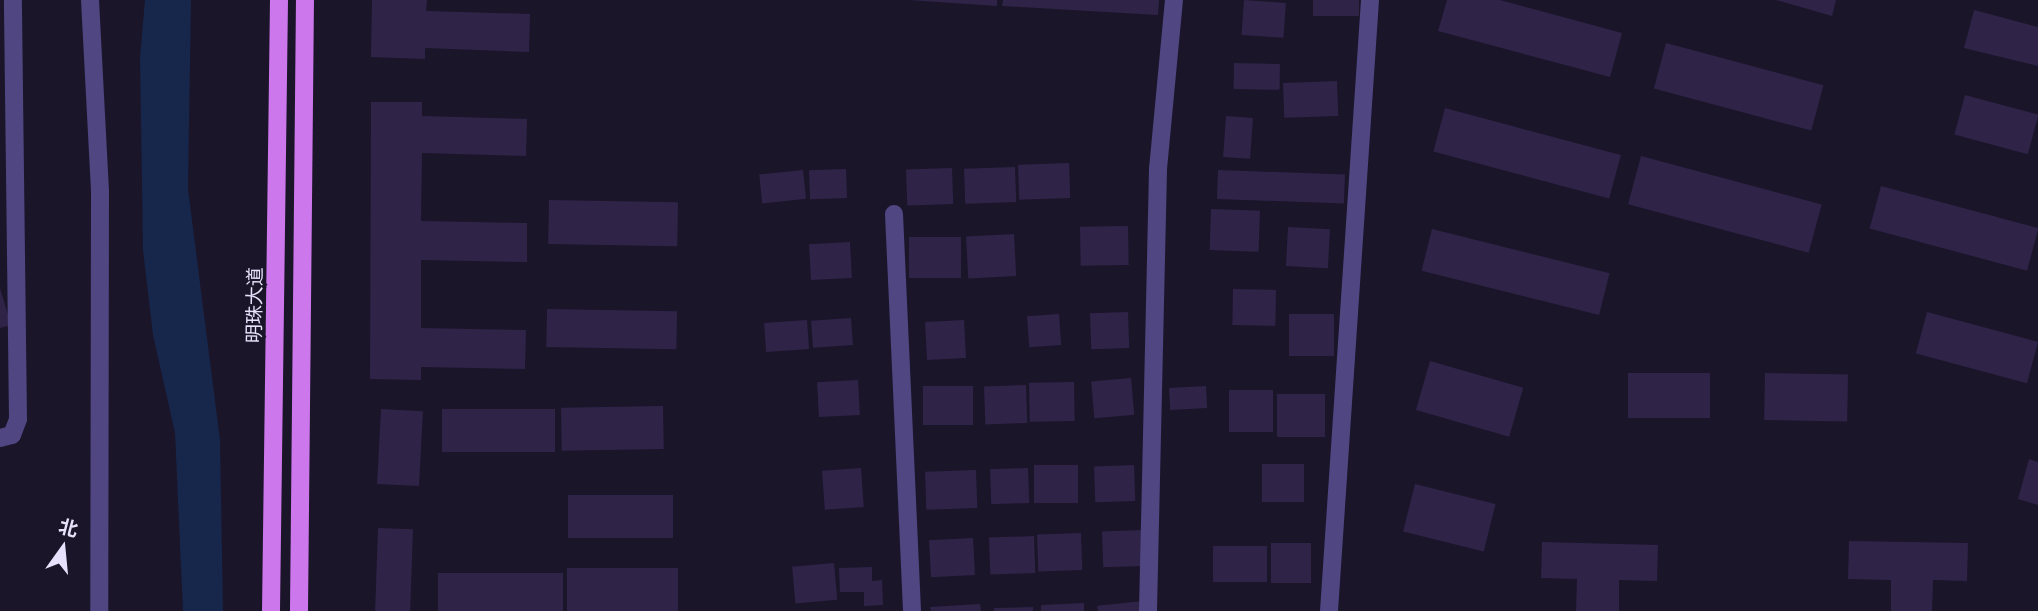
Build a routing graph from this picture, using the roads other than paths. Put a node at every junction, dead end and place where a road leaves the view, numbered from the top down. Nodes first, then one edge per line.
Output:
1 (13, 0) edge
2 (90, 0) edge
3 (279, 0) edge
4 (305, 0) edge
5 (1174, 0) edge
6 (1370, 0) edge
7 (894, 214) dead end
8 (0, 438) edge
9 (99, 611) edge
10 (271, 611) edge
11 (299, 611) edge
12 (912, 611) edge
13 (1148, 611) edge
14 (1329, 611) edge

1 - 8 street
2 - 9 street
3 - 10 main road, 明珠大道
4 - 11 main road
5 - 13 street
6 - 14 street
7 - 12 street

